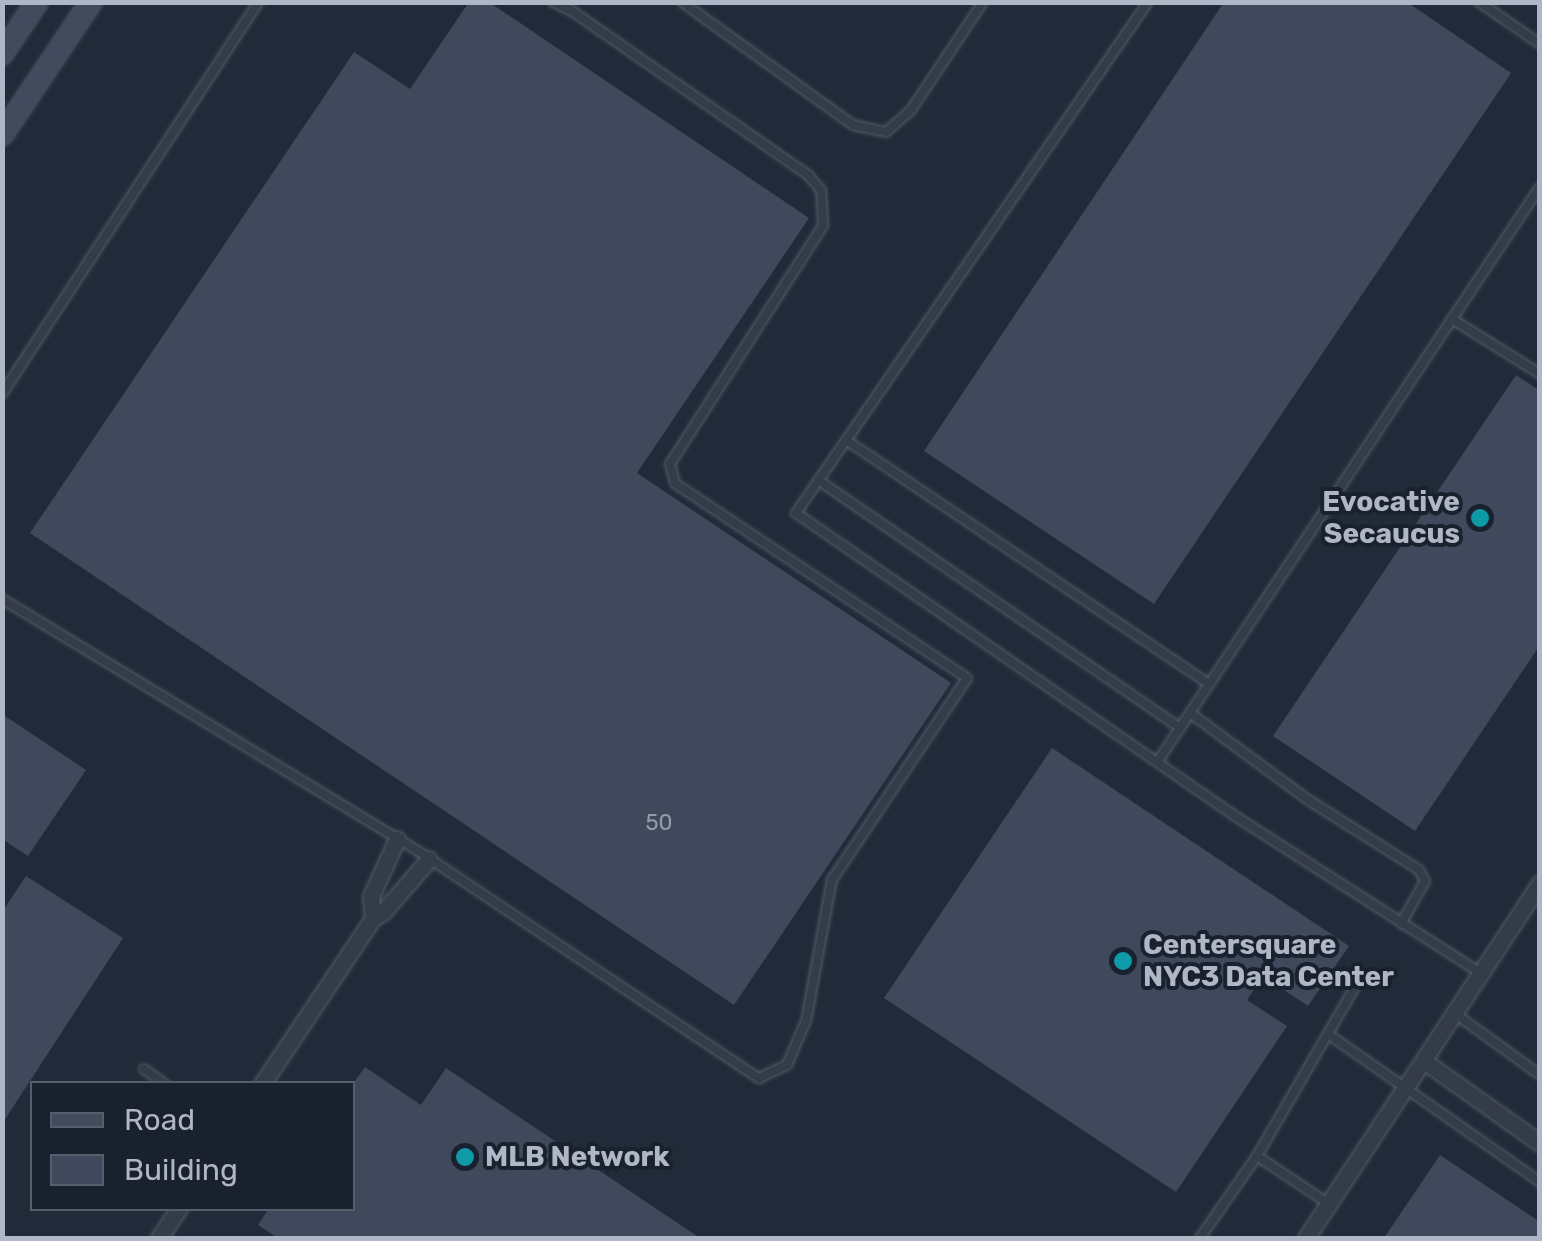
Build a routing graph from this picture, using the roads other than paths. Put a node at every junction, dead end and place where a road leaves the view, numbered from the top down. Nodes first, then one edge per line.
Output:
1 (37, 2) edge
2 (91, 2) edge
3 (259, 2) edge
4 (552, 2) edge
5 (682, 2) edge
6 (982, 2) edge
7 (1148, 2) edge
8 (1479, 2) edge
9 (1540, 44) edge
10 (2, 54) edge
11 (2, 135) edge
12 (1540, 187) edge
13 (1452, 319) junction
14 (1540, 374) edge
15 (2, 394) edge
16 (846, 440) junction
17 (818, 480) junction
18 (2, 599) edge
19 (1209, 684) junction
20 (1190, 713) junction
21 (1180, 728) junction
22 (1158, 761) junction
23 (397, 839) junction
24 (429, 859) junction
25 (1540, 883) edge
26 (373, 918) junction
27 (1401, 924) junction
28 (1479, 972) junction
29 (1360, 978) dead end
30 (1454, 1012) junction
31 (1328, 1034) junction
32 (1424, 1062) junction
33 (144, 1069) dead end
34 (1540, 1074) edge
35 (160, 1081) edge
36 (264, 1081) edge
37 (1406, 1090) junction
38 (1540, 1143) edge
39 (1257, 1156) junction
40 (1540, 1182) edge
41 (1329, 1204) junction
42 (177, 1211) edge
43 (159, 1238) edge
44 (1200, 1238) edge
45 (1306, 1238) edge

1 - 10 main road
2 - 11 main road
3 - 15 lane
4 - 24 lane
5 - 6 lane
7 - 16 lane
8 - 9 lane
12 - 13 lane
13 - 14 lane
13 - 19 lane
16 - 17 lane
16 - 19 lane
17 - 21 lane
17 - 22 lane
18 - 23 lane
19 - 20 lane
20 - 21 lane
20 - 27 lane
21 - 22 lane
22 - 27 lane
23 - 24 lane
23 - 26 street
24 - 26 street
25 - 28 street
26 - 36 street
27 - 28 lane
28 - 30 street
29 - 31 lane
30 - 32 street
30 - 34 lane
31 - 37 lane
31 - 39 lane
32 - 37 street
32 - 38 street
33 - 35 lane
37 - 40 lane
37 - 41 street
39 - 41 lane
39 - 44 lane
41 - 45 street
42 - 43 street

